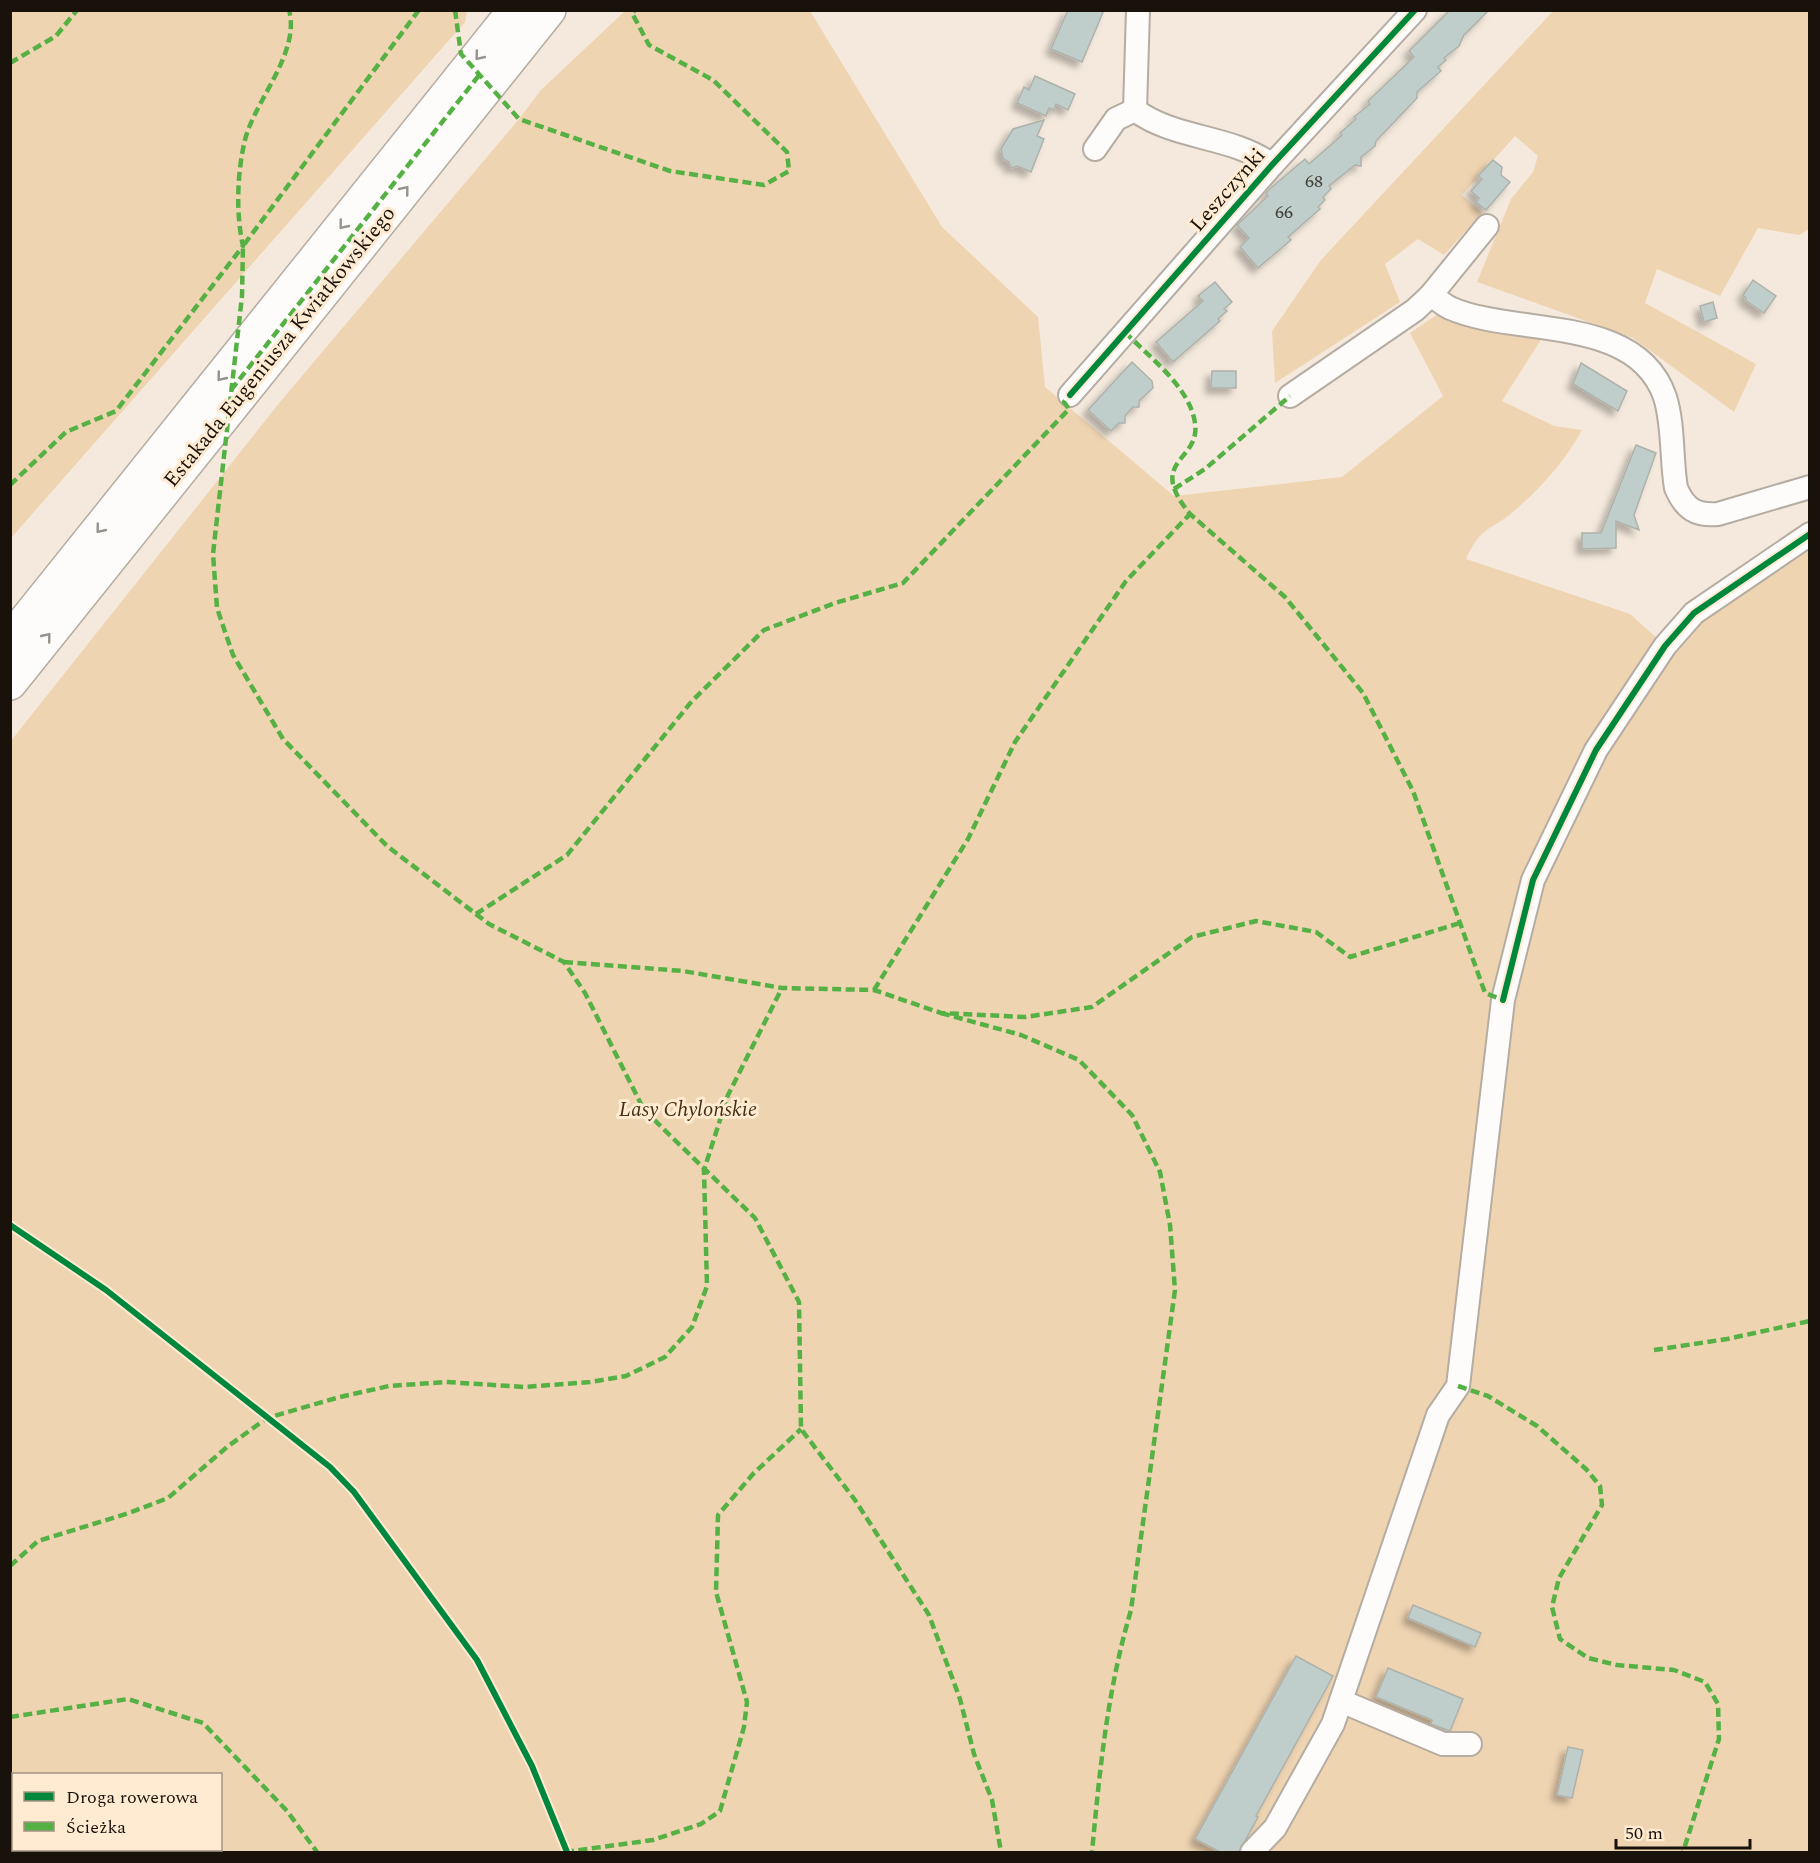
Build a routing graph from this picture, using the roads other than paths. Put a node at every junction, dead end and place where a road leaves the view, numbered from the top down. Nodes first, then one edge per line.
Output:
1 (515, 10) edge
2 (549, 10) edge
3 (1138, 10) edge
4 (1415, 10) edge
5 (1135, 110) junction
6 (1095, 149) dead end
7 (1272, 165) junction
8 (1487, 226) dead end
9 (1431, 295) junction
10 (1070, 395) dead end
11 (1290, 396) dead end
12 (1809, 487) edge
13 (1809, 534) edge
14 (10, 640) edge
15 (10, 683) edge
16 (1341, 1701) junction
17 (1470, 1744) dead end
18 (1252, 1852) edge

1 -> 14 highway, Estakada Eugeniusza Kwiatkowskiego
15 -> 2 highway, Estakada Eugeniusza Kwiatkowskiego
3 - 5 street
4 - 7 street, Leszczynki
5 - 6 street
5 - 7 street, Leszczynki
7 - 10 street, Leszczynki
8 - 9 street
9 - 11 street
9 - 12 street
13 - 16 street
16 - 17 street
16 - 18 street

